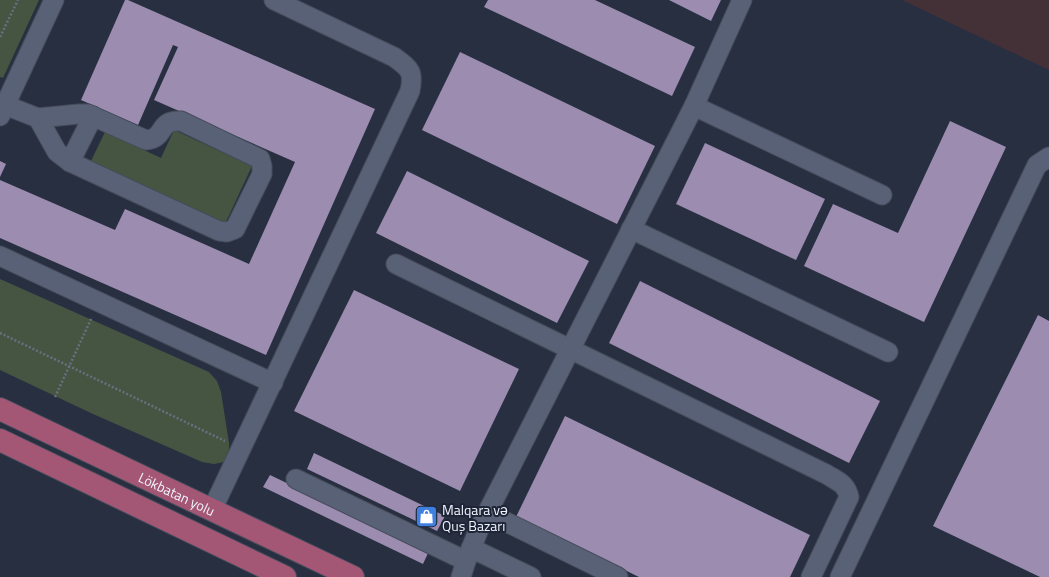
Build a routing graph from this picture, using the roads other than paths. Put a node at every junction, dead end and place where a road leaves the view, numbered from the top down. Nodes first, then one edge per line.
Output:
1 (54, 0) edge
2 (274, 0) edge
3 (742, 0) edge
4 (694, 106) junction
5 (2, 108) edge
6 (93, 116) junction
7 (38, 118) junction
8 (1049, 157) edge
9 (70, 162) junction
10 (882, 195) dead end
11 (631, 229) junction
12 (0, 256) edge
13 (396, 264) dead end
14 (570, 350) junction
15 (888, 352) dead end
16 (273, 383) junction
17 (0, 409) edge
18 (0, 440) edge
19 (296, 479) dead end
20 (212, 510) junction
21 (488, 513) junction
22 (466, 562) edge
23 (285, 577) edge
24 (353, 577) edge
25 (531, 577) edge
26 (618, 577) edge
27 (811, 577) edge
28 (840, 577) edge

1 - 5 street
2 - 16 street
3 - 4 street
4 - 10 street
4 - 11 street
5 - 7 street
6 - 7 street
6 - 9 street
6 - 9 street
7 - 9 street
8 - 28 street
11 - 14 street
11 - 15 street
12 - 16 street
13 - 14 street
14 - 21 street
14 - 27 street
16 - 20 street
17 - 20 main road, Lökbatan yolu
18 - 23 main road, Lökbatan yolu
19 - 22 street
20 - 24 main road, Lökbatan yolu
21 - 22 street
21 - 26 street
22 - 25 street

